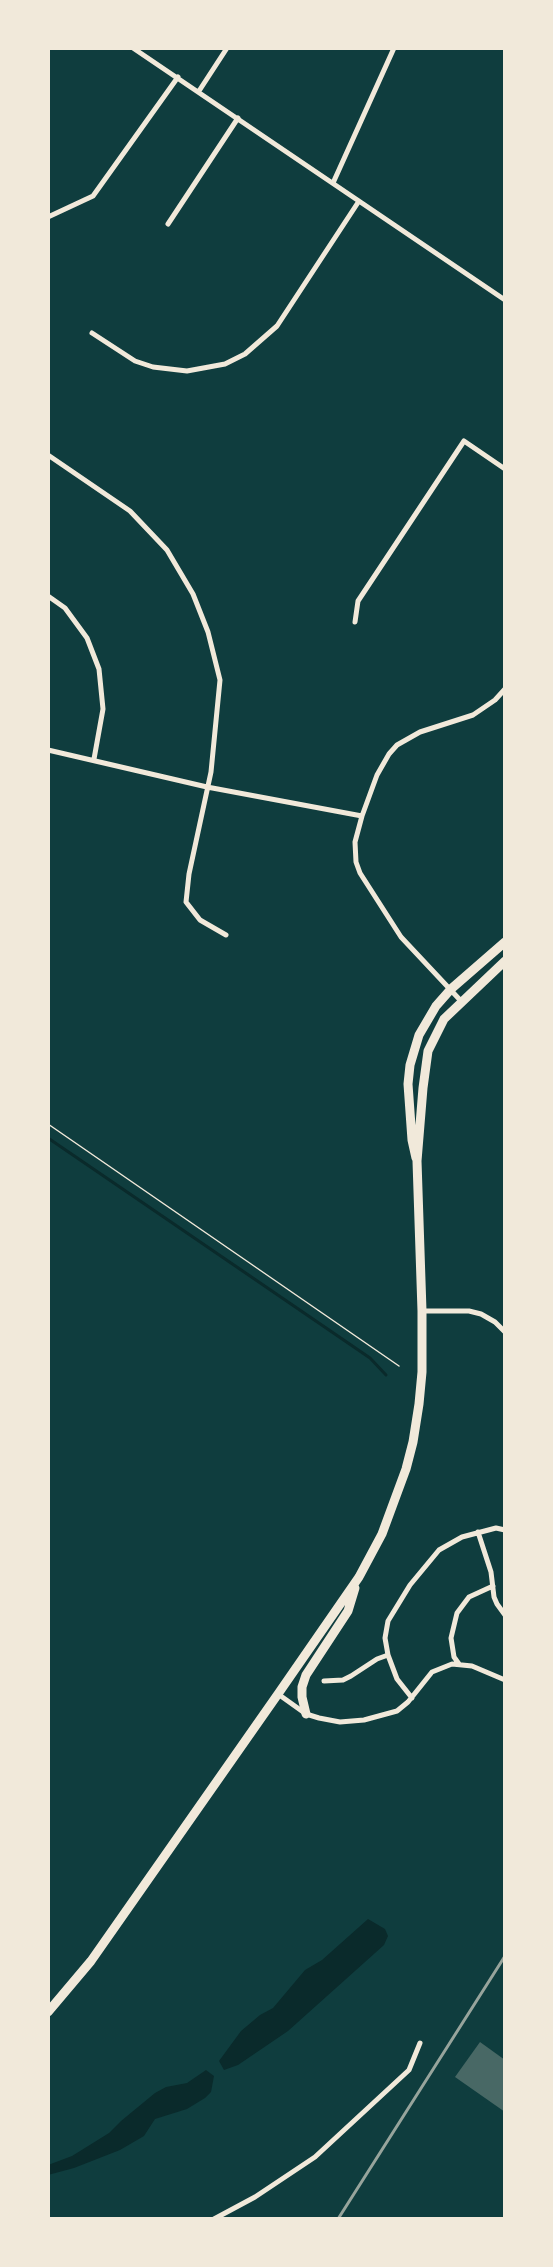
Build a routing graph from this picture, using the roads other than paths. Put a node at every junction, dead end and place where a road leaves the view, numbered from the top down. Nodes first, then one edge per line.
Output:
1 (133, 48) edge
2 (227, 48) edge
3 (394, 48) edge
4 (178, 77) junction
5 (199, 91) junction
6 (238, 118) junction
7 (333, 183) junction
8 (359, 201) junction
9 (48, 217) edge
10 (168, 224) dead end
11 (505, 300) edge
12 (92, 333) dead end
13 (48, 455) edge
14 (505, 469) edge
15 (48, 596) edge
16 (355, 622) dead end
17 (505, 689) edge
18 (48, 750) edge
19 (94, 759) junction
20 (207, 787) junction
21 (362, 816) junction
22 (226, 935) dead end
23 (505, 942) edge
24 (505, 961) edge
25 (451, 989) junction
26 (461, 1001) junction
27 (417, 1161) junction
28 (422, 1311) junction
29 (505, 1332) edge
30 (505, 1530) edge
31 (478, 1532) junction
32 (359, 1577) junction
33 (493, 1586) junction
34 (505, 1614) edge
35 (388, 1655) junction
36 (459, 1664) junction
37 (505, 1680) edge
38 (324, 1681) dead end
39 (278, 1694) junction
40 (412, 1698) junction
41 (306, 1714) junction
42 (48, 2012) edge
43 (420, 2043) dead end
44 (214, 2219) edge

1 - 4 street
2 - 5 street
3 - 7 street
4 - 5 street
4 - 9 street
5 - 6 street
6 - 7 street
6 - 10 street
7 - 8 street
8 - 11 street
8 - 12 street
13 - 20 street
14 - 16 street
15 - 19 street
17 - 21 street
18 - 19 street
19 - 20 street
20 - 21 street
20 - 22 street
21 - 25 street
23 - 25 highway
24 - 26 highway
25 - 26 street
25 - 27 highway
26 - 27 highway
27 - 28 highway
28 - 29 street
28 - 32 highway
30 - 31 street
31 - 33 street
31 - 35 street
32 - 39 highway
32 - 41 highway
33 - 34 street
33 - 36 street
35 - 38 street
35 - 40 street
36 - 37 street
36 - 40 street
39 - 41 street
39 - 42 highway
40 - 41 street
43 - 44 street

